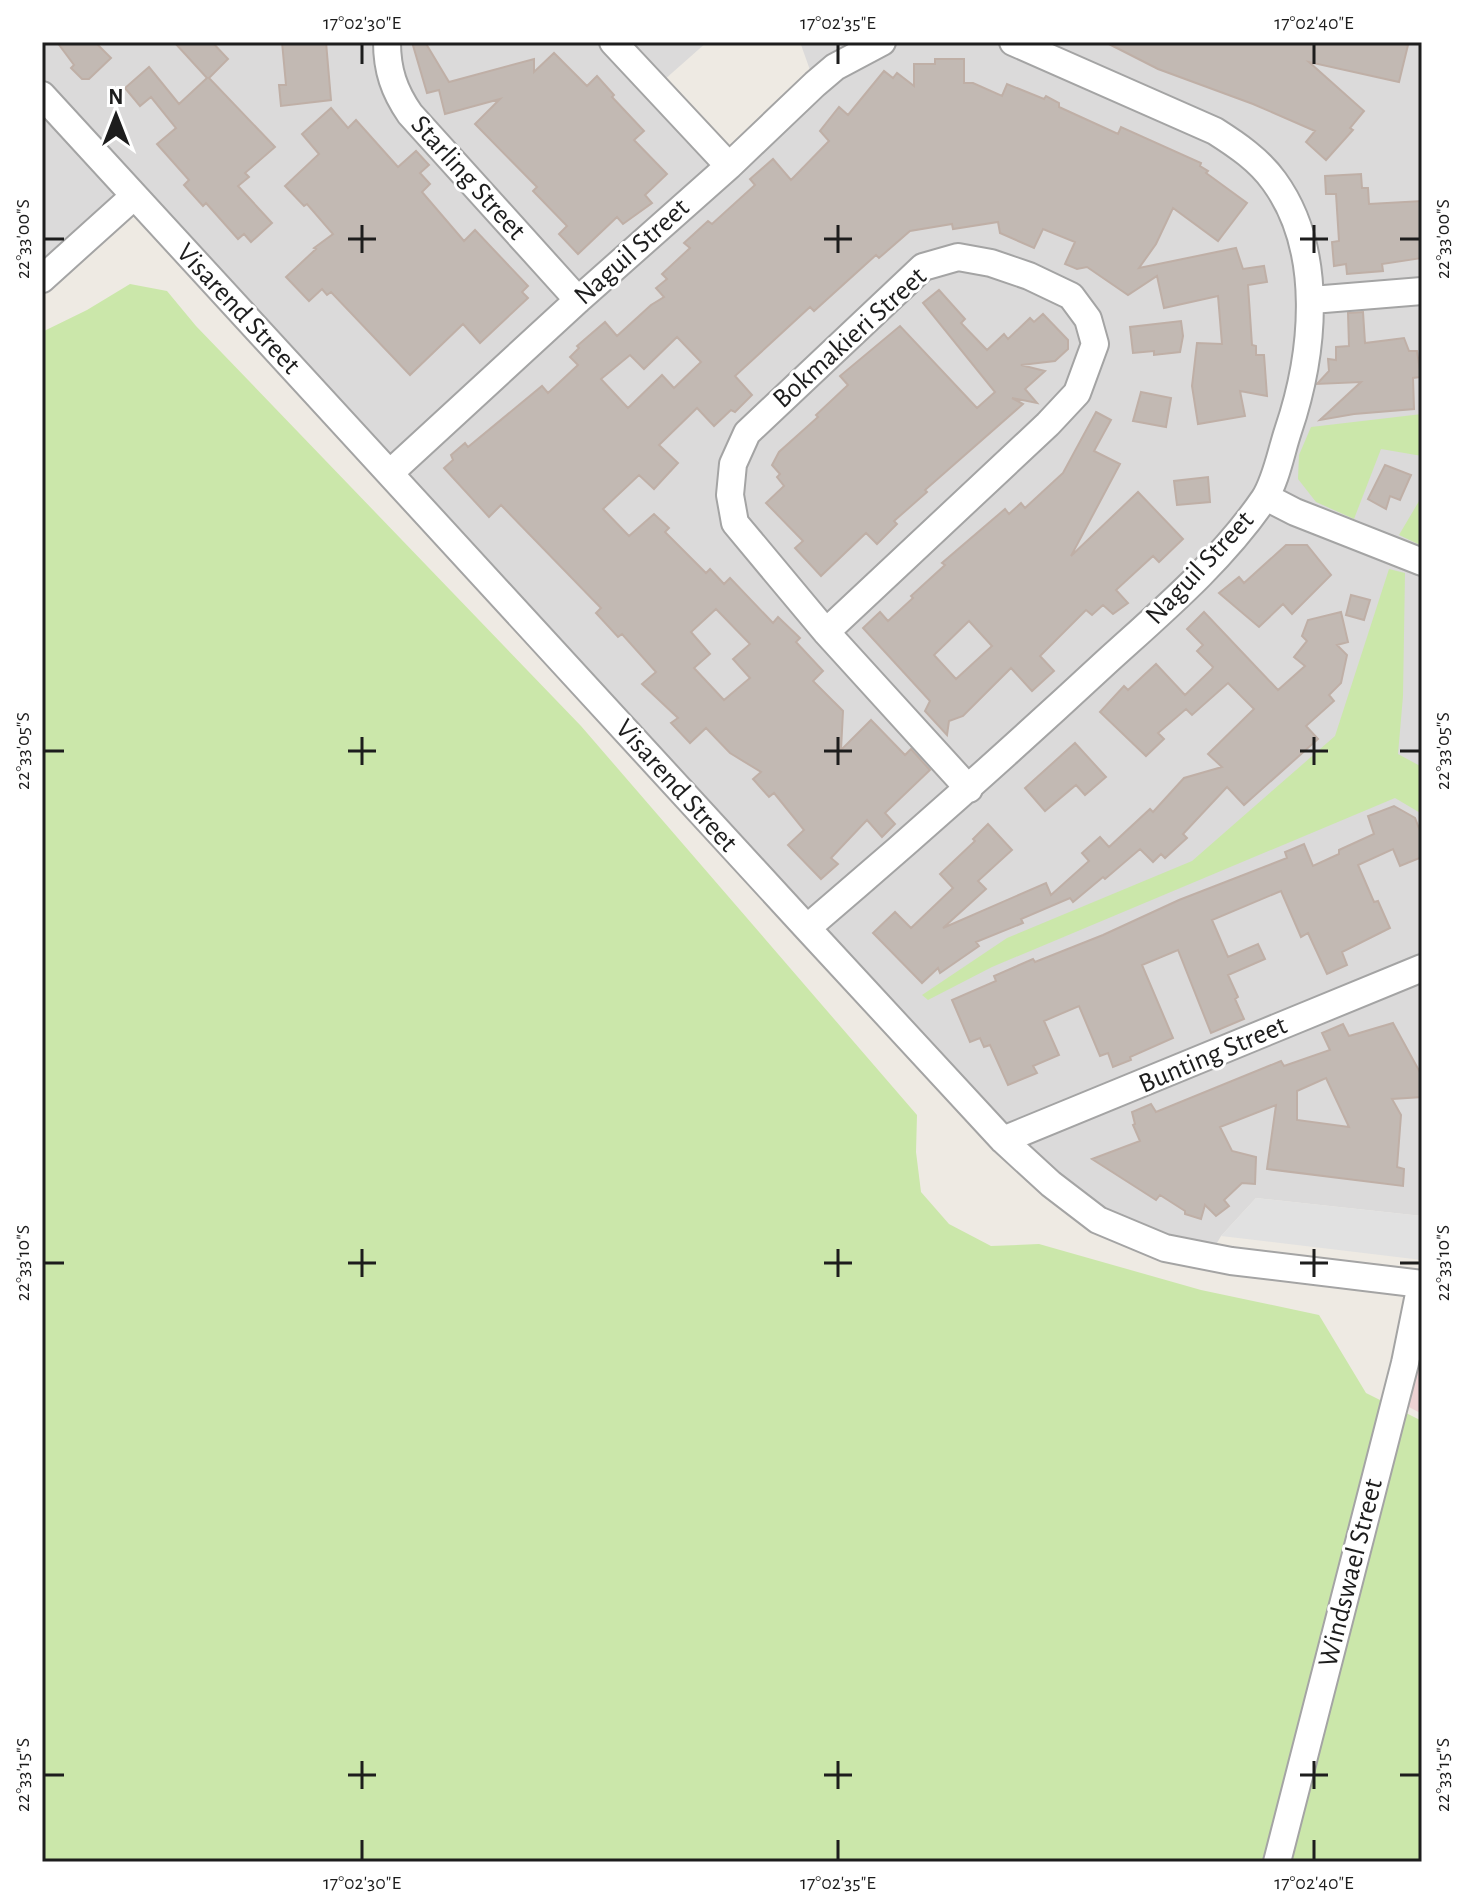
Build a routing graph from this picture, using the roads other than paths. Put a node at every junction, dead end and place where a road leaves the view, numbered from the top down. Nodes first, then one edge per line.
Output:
1 (387, 42) edge
2 (613, 42) edge
3 (882, 42) edge
4 (1013, 42) edge
5 (42, 95) edge
6 (729, 166) junction
7 (133, 197) junction
8 (42, 279) edge
9 (1422, 291) edge
10 (578, 300) junction
11 (1312, 300) junction
12 (390, 473) junction
13 (1266, 497) junction
14 (1422, 562) edge
15 (826, 632) junction
16 (969, 789) junction
17 (807, 928) junction
18 (1422, 968) edge
19 (1003, 1140) junction
20 (1422, 1284) edge
21 (1277, 1862) edge

1 - 10 street, Starling Street
2 - 6 street
3 - 6 street, Naguil Street
4 - 11 street, Naguil Street
5 - 7 street, Visarend Street
6 - 10 street, Naguil Street
7 - 8 street
7 - 12 street, Visarend Street
9 - 11 street
10 - 12 street, Naguil Street
11 - 13 street, Naguil Street
12 - 17 street, Visarend Street
13 - 14 street
13 - 16 street, Naguil Street
15 - 15 street, Bokmakieri Street
15 - 16 street, Bokmakieri Street
16 - 17 street, Naguil Street
17 - 19 street, Visarend Street
18 - 19 street, Bunting Street
19 - 20 street, Visarend Street
20 - 21 street, Windswael Street

